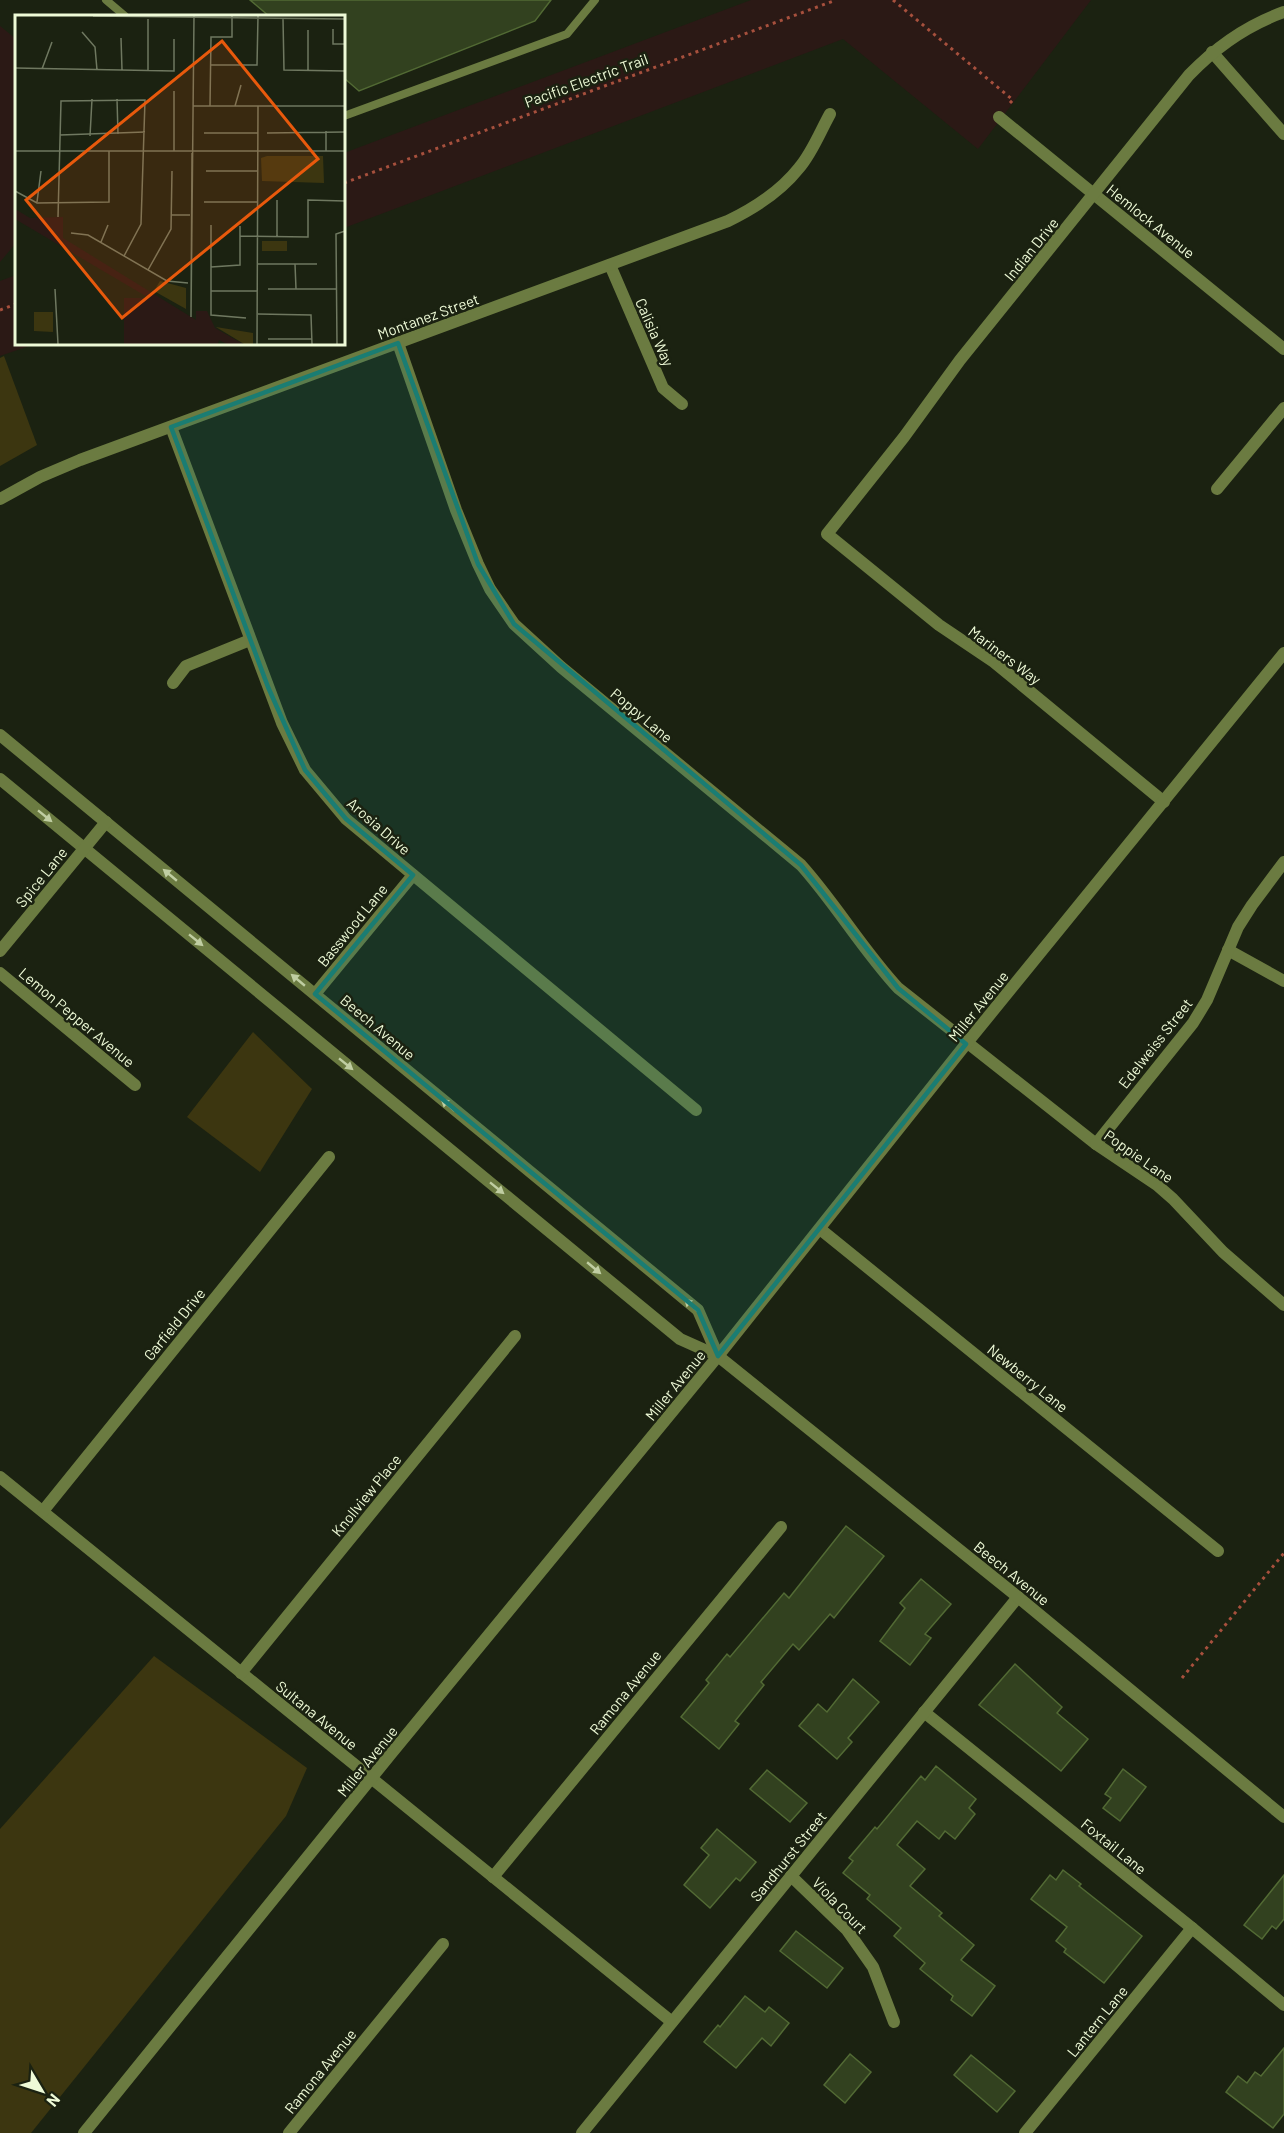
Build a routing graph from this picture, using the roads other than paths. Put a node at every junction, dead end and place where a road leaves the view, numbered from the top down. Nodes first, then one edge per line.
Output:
1 (106, 0) edge
2 (595, 0) edge
3 (1284, 12) edge
4 (124, 15) edge
5 (1212, 52) junction
6 (830, 114) dead end
7 (345, 116) edge
8 (999, 117) road end
9 (1284, 134) edge
10 (1094, 194) junction
11 (610, 265) junction
12 (398, 343) junction
13 (1284, 349) edge
14 (682, 404) dead end
15 (1284, 408) edge
16 (171, 427) junction
17 (1217, 489) dead end
18 (0, 498) edge
19 (826, 534) joint
20 (250, 640) junction
21 (1284, 653) edge
22 (173, 683) dead end
23 (0, 735) edge
24 (0, 779) edge
25 (1164, 802) junction
26 (106, 822) junction
27 (84, 848) junction
28 (1284, 862) edge
29 (413, 874) junction
30 (1228, 950) junction
31 (0, 951) edge
32 (0, 973) edge
33 (1284, 981) edge
34 (315, 994) junction
35 (966, 1044) junction
36 (135, 1085) dead end
37 (696, 1110) dead end
38 (1096, 1144) junction
39 (329, 1157) dead end
40 (820, 1229) junction
41 (1284, 1305) edge
42 (515, 1336) dead end
43 (718, 1356) junction
44 (0, 1477) edge
45 (43, 1511) junction
46 (781, 1527) dead end
47 (1218, 1551) dead end
48 (1018, 1598) junction
49 (241, 1673) junction
50 (924, 1712) junction
51 (372, 1779) junction
52 (1284, 1817) edge
53 (791, 1876) junction
54 (493, 1877) junction
55 (1192, 1928) junction
56 (443, 1944) dead end
57 (1284, 2005) edge
58 (672, 2022) junction
59 (894, 2022) dead end
60 (84, 2133) edge
61 (289, 2133) edge
62 (582, 2133) edge
63 (1025, 2133) edge

1 - 4 lane
2 - 7 lane
3 - 5 street, Indian Drive
5 - 9 street
5 - 10 street, Indian Drive
6 - 11 street, Montanez Street
8 - 10 street, Hemlock Avenue
10 - 13 street, Hemlock Avenue
10 - 19 street, Indian Drive
11 - 12 street, Montanez Street
11 - 14 street, Calisia Way
12 - 16 street, Montanez Street
12 - 35 street, Poppy Lane
15 - 17 street
16 - 18 street, Montanez Street
16 - 20 street, Arosia Drive
19 - 25 street, Mariners Way
20 - 22 street
20 - 29 street, Arosia Drive
21 - 25 street, Miller Avenue
23 - 26 street, Beech Avenue
24 -> 27 street, Beech Avenue
25 - 35 street, Miller Avenue
26 - 27 street, Spice Lane
34 -> 26 street, Beech Avenue
27 - 31 street, Spice Lane
27 -> 43 street, Beech Avenue
28 - 30 street, Edelweiss Street
29 - 34 street, Basswood Lane
29 - 37 street, Arosia Drive
30 - 33 street
30 - 38 street, Edelweiss Street
32 - 36 street, Lemon Pepper Avenue
43 -> 34 street, Beech Avenue
35 - 38 street, Poppie Lane
35 - 40 street, Miller Avenue
38 - 41 street, Poppie Lane
39 - 45 street, Garfield Drive
40 - 43 street, Miller Avenue
40 - 47 street, Newberry Lane
42 - 49 street, Knollview Place
43 - 48 street, Beech Avenue
43 - 51 street, Miller Avenue
44 - 45 street, Sultana Avenue
45 - 49 street, Sultana Avenue
46 - 54 street, Ramona Avenue
48 - 50 street, Sandhurst Street
48 - 52 street, Beech Avenue
49 - 51 street, Sultana Avenue
50 - 53 street, Sandhurst Street
50 - 55 street, Foxtail Lane
51 - 54 street, Sultana Avenue
51 - 60 street, Miller Avenue
53 - 58 street, Sandhurst Street
53 - 59 street, Viola Court
54 - 58 street, Sultana Avenue
55 - 57 street, Foxtail Lane
55 - 63 street, Lantern Lane
56 - 61 street, Ramona Avenue
58 - 62 street, Sandhurst Street

